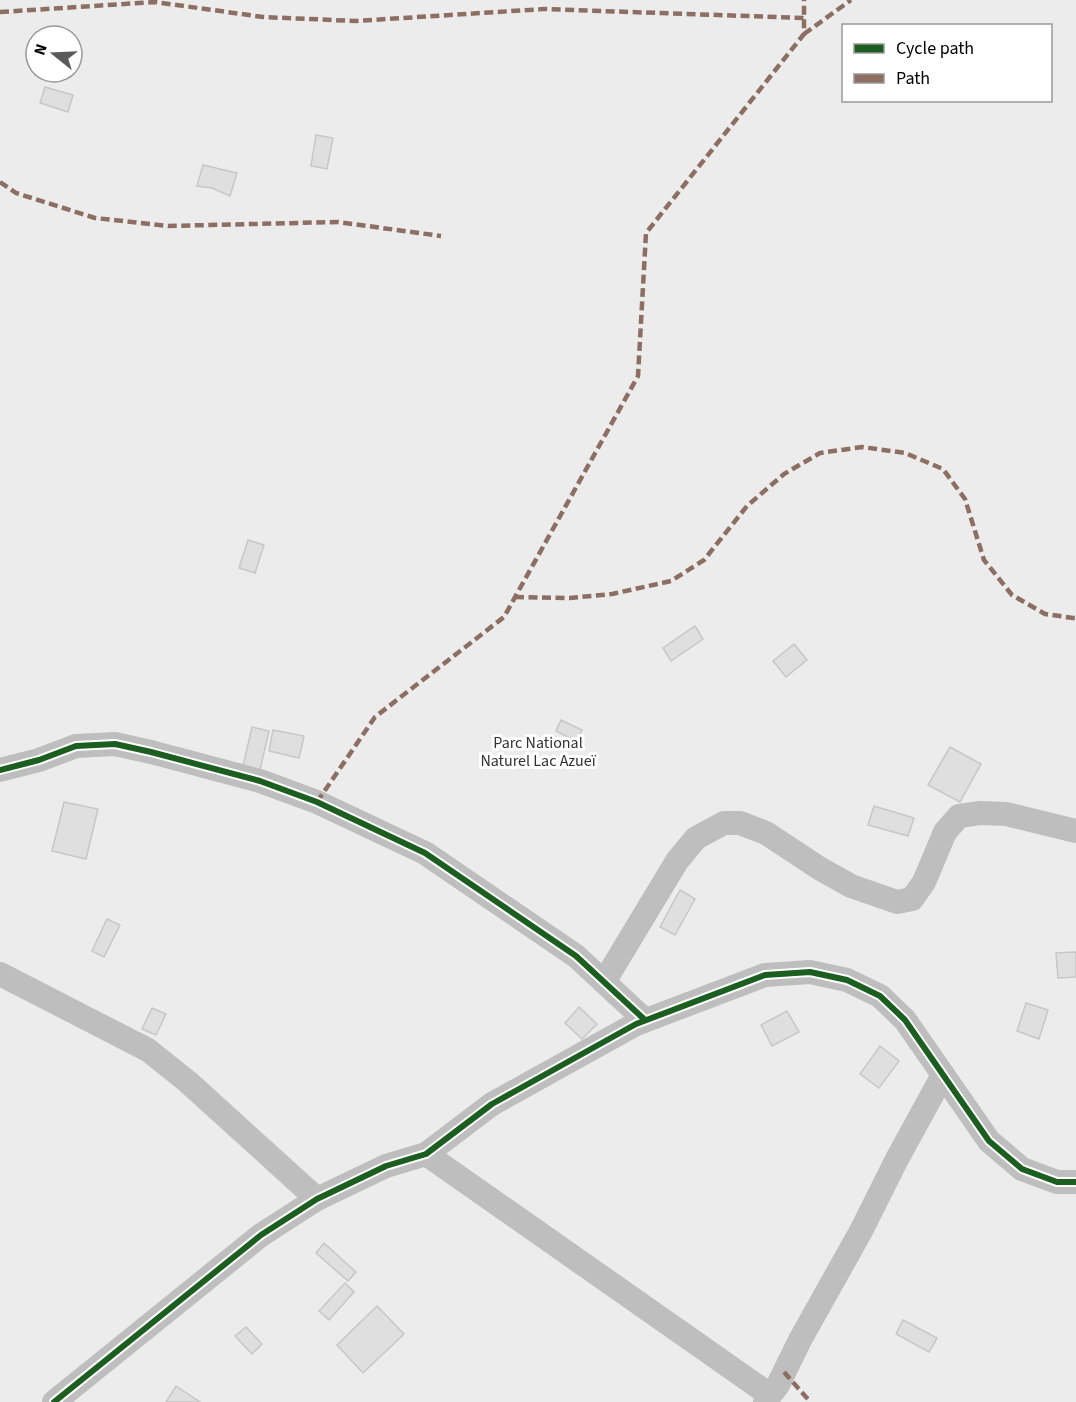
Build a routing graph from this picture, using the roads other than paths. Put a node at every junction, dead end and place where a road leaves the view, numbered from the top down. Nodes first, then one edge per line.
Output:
1 (0, 770) edge
2 (1076, 831) edge
3 (0, 974) edge
4 (604, 982) junction
5 (645, 1020) junction
6 (943, 1075) junction
7 (426, 1154) junction
8 (1076, 1182) edge
9 (316, 1199) junction
10 (767, 1399) edge
11 (54, 1402) edge

1 - 4 street
2 - 4 street
3 - 9 street
4 - 5 street
5 - 6 street
5 - 7 street
6 - 8 street
6 - 10 street
7 - 9 street
7 - 10 street
9 - 11 street

